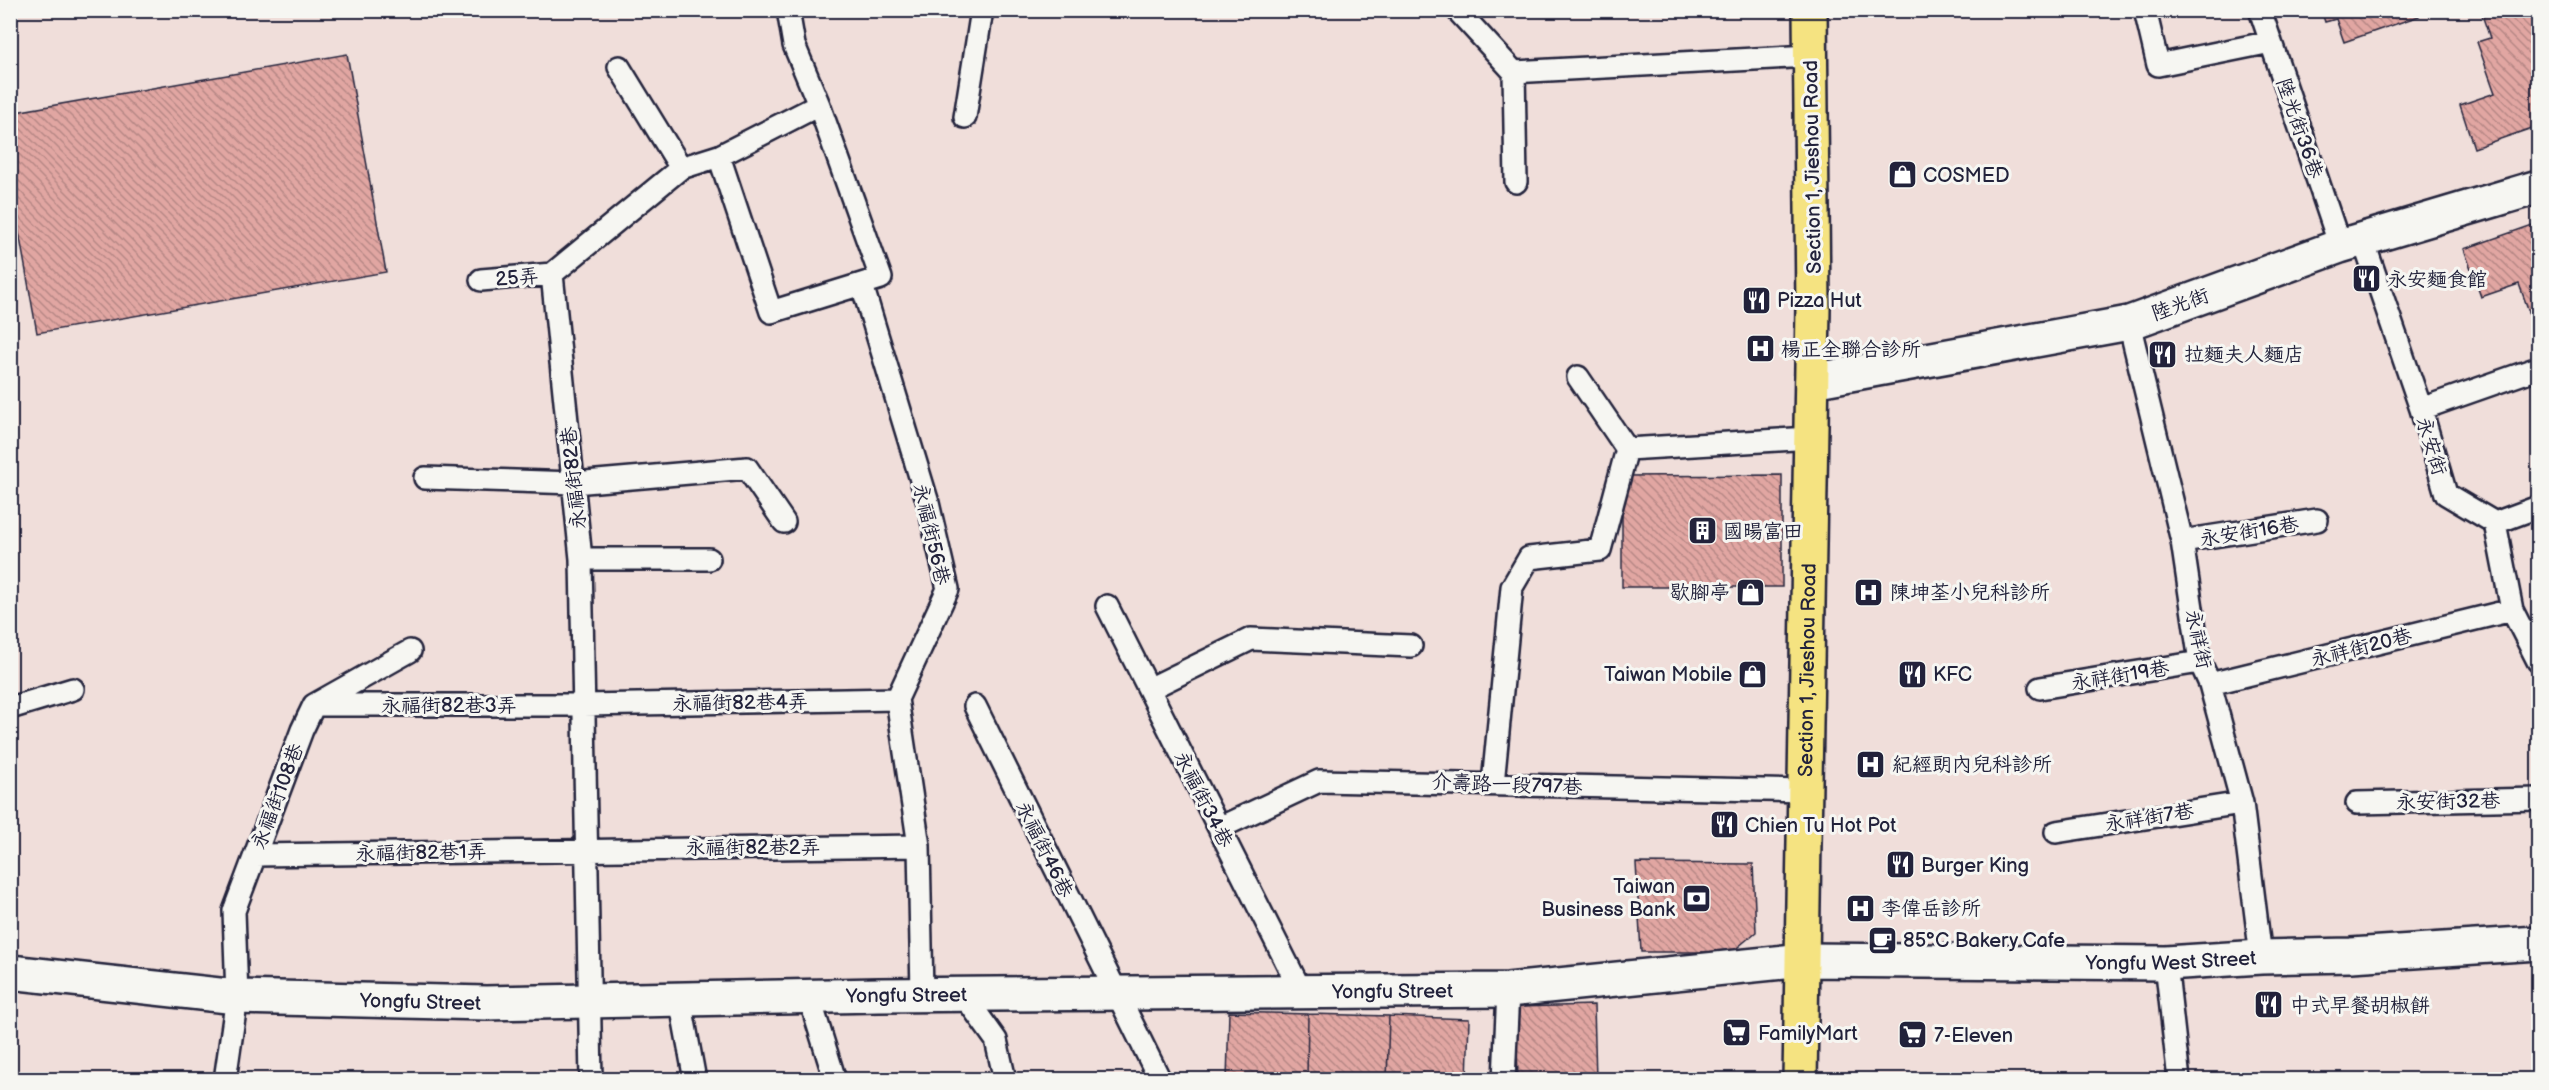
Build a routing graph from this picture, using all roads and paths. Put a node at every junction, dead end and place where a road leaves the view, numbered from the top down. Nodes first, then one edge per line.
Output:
1 (788, 10) edge
2 (982, 10) edge
3 (1457, 10) edge
4 (1810, 10) edge
5 (2145, 10) edge
6 (2260, 10) edge
7 (2271, 42) junction
8 (1810, 56) junction
9 (619, 67) dead end
10 (1514, 72) junction
11 (819, 105) junction
12 (965, 117) dead end
13 (719, 156) junction
14 (681, 168) junction
15 (1516, 182) dead end
16 (2538, 187) edge
17 (2352, 243) junction
18 (552, 274) junction
19 (481, 280) dead end
20 (862, 285) junction
21 (2130, 323) junction
22 (2538, 368) edge
23 (1578, 378) dead end
24 (1812, 381) junction
25 (2421, 409) junction
26 (1811, 438) junction
27 (1627, 449) junction
28 (425, 478) dead end
29 (574, 483) junction
30 (2538, 507) edge
31 (2317, 520) dead end
32 (784, 522) dead end
33 (2495, 523) junction
34 (2182, 541) junction
35 (581, 559) junction
36 (709, 559) dead end
37 (1107, 606) dead end
38 (2512, 610) junction
39 (1411, 646) dead end
40 (410, 651) dead end
41 (2538, 662) edge
42 (2200, 663) junction
43 (2210, 684) junction
44 (72, 688) dead end
45 (2040, 688) dead end
46 (1149, 689) junction
47 (897, 699) junction
48 (314, 705) junction
49 (584, 705) junction
50 (975, 706) dead end
51 (10, 708) edge
52 (1493, 784) junction
53 (1806, 791) junction
54 (2538, 799) edge
55 (2242, 803) junction
56 (2357, 803) dead end
57 (1219, 828) junction
58 (2056, 832) dead end
59 (919, 846) junction
60 (587, 849) junction
61 (255, 855) junction
62 (2538, 943) edge
63 (2261, 957) junction
64 (1804, 960) junction
65 (2166, 963) junction
66 (10, 972) edge
67 (1508, 990) junction
68 (1301, 991) junction
69 (1116, 993) junction
70 (922, 994) junction
71 (963, 994) junction
72 (808, 996) junction
73 (237, 997) junction
74 (680, 999) junction
75 (590, 1001) junction
76 (225, 1080) edge
77 (591, 1080) edge
78 (695, 1080) edge
79 (835, 1080) edge
80 (1005, 1080) edge
81 (1160, 1080) edge
82 (1504, 1080) edge
83 (1800, 1080) edge
84 (2179, 1080) edge

1 - 11 lane
2 - 12 lane
3 - 10 lane
4 - 8 main road, Section 1, Jieshou Road
5 - 7 lane
6 - 7 lane, 陸光街36巷
7 - 17 lane, 陸光街36巷
8 - 10 lane
8 - 24 main road, Section 1, Jieshou Road
9 - 14 lane
10 - 15 lane
11 - 13 lane
11 - 20 lane
13 - 14 lane
13 - 20 lane
14 - 18 lane
16 - 17 street, 陸光街
17 - 21 street, 陸光街
17 - 25 lane, 永安街
18 - 19 lane, 25弄
18 - 29 lane, 永福街82巷
20 - 47 lane, 永福街56巷
21 - 24 street, 陸光街
21 - 34 lane, 永祥街
22 - 25 lane
23 - 27 lane
24 - 26 main road, Section 1, Jieshou Road
25 - 33 lane, 永安街
26 - 27 lane
26 - 53 main road, Section 1, Jieshou Road
27 - 52 lane
28 - 29 lane
29 - 32 lane
29 - 35 lane, 永福街82巷
30 - 33 lane
31 - 34 lane, 永安街16巷
33 - 38 lane
34 - 42 lane, 永祥街
35 - 36 lane
35 - 49 lane, 永福街82巷
37 - 46 lane, 永福街34巷
38 - 41 lane
38 - 43 lane, 永祥街20巷
39 - 46 lane
40 - 48 lane
42 - 43 lane, 永祥街
42 - 45 lane, 永祥街19巷
43 - 55 lane, 永祥街
44 - 51 lane
46 - 57 lane, 永福街34巷
47 - 49 lane, 永福街82巷4弄
47 - 59 lane
48 - 49 lane, 永福街82巷3弄
48 - 61 lane, 永福街108巷
49 - 60 lane, 永福街82巷
50 - 69 lane, 永福街46巷
52 - 53 lane, 介壽路一段797巷
52 - 57 lane, 介壽路一段797巷
53 - 64 main road, Section 1, Jieshou Road
54 - 56 lane, 永安街32巷
55 - 58 lane, 永祥街7巷
55 - 63 lane, 永祥街
57 - 68 lane, 永福街34巷
59 - 60 lane, 永福街82巷2弄
59 - 70 lane
60 - 61 lane, 永福街82巷1弄
60 - 75 lane, 永福街82巷
61 - 73 lane, 永福街108巷
62 - 63 street, Yongfu West Street
63 - 65 street, Yongfu West Street
64 - 65 street, Yongfu West Street
64 - 67 street, Yongfu Street
64 - 83 main road, Section 1, Jieshou Road
65 - 84 lane
66 - 73 street, Yongfu Street
67 - 68 street, Yongfu Street
67 - 82 lane
68 - 69 street, Yongfu Street
69 - 71 street, Yongfu Street
69 - 81 lane, 永福街46巷
70 - 71 street, Yongfu Street
70 - 72 street, Yongfu Street
71 - 80 lane
72 - 74 street, Yongfu Street
72 - 79 lane
73 - 75 street, Yongfu Street
73 - 76 lane, 永福街108巷
74 - 75 street, Yongfu Street
74 - 78 lane
75 - 77 lane, 永福街82巷

